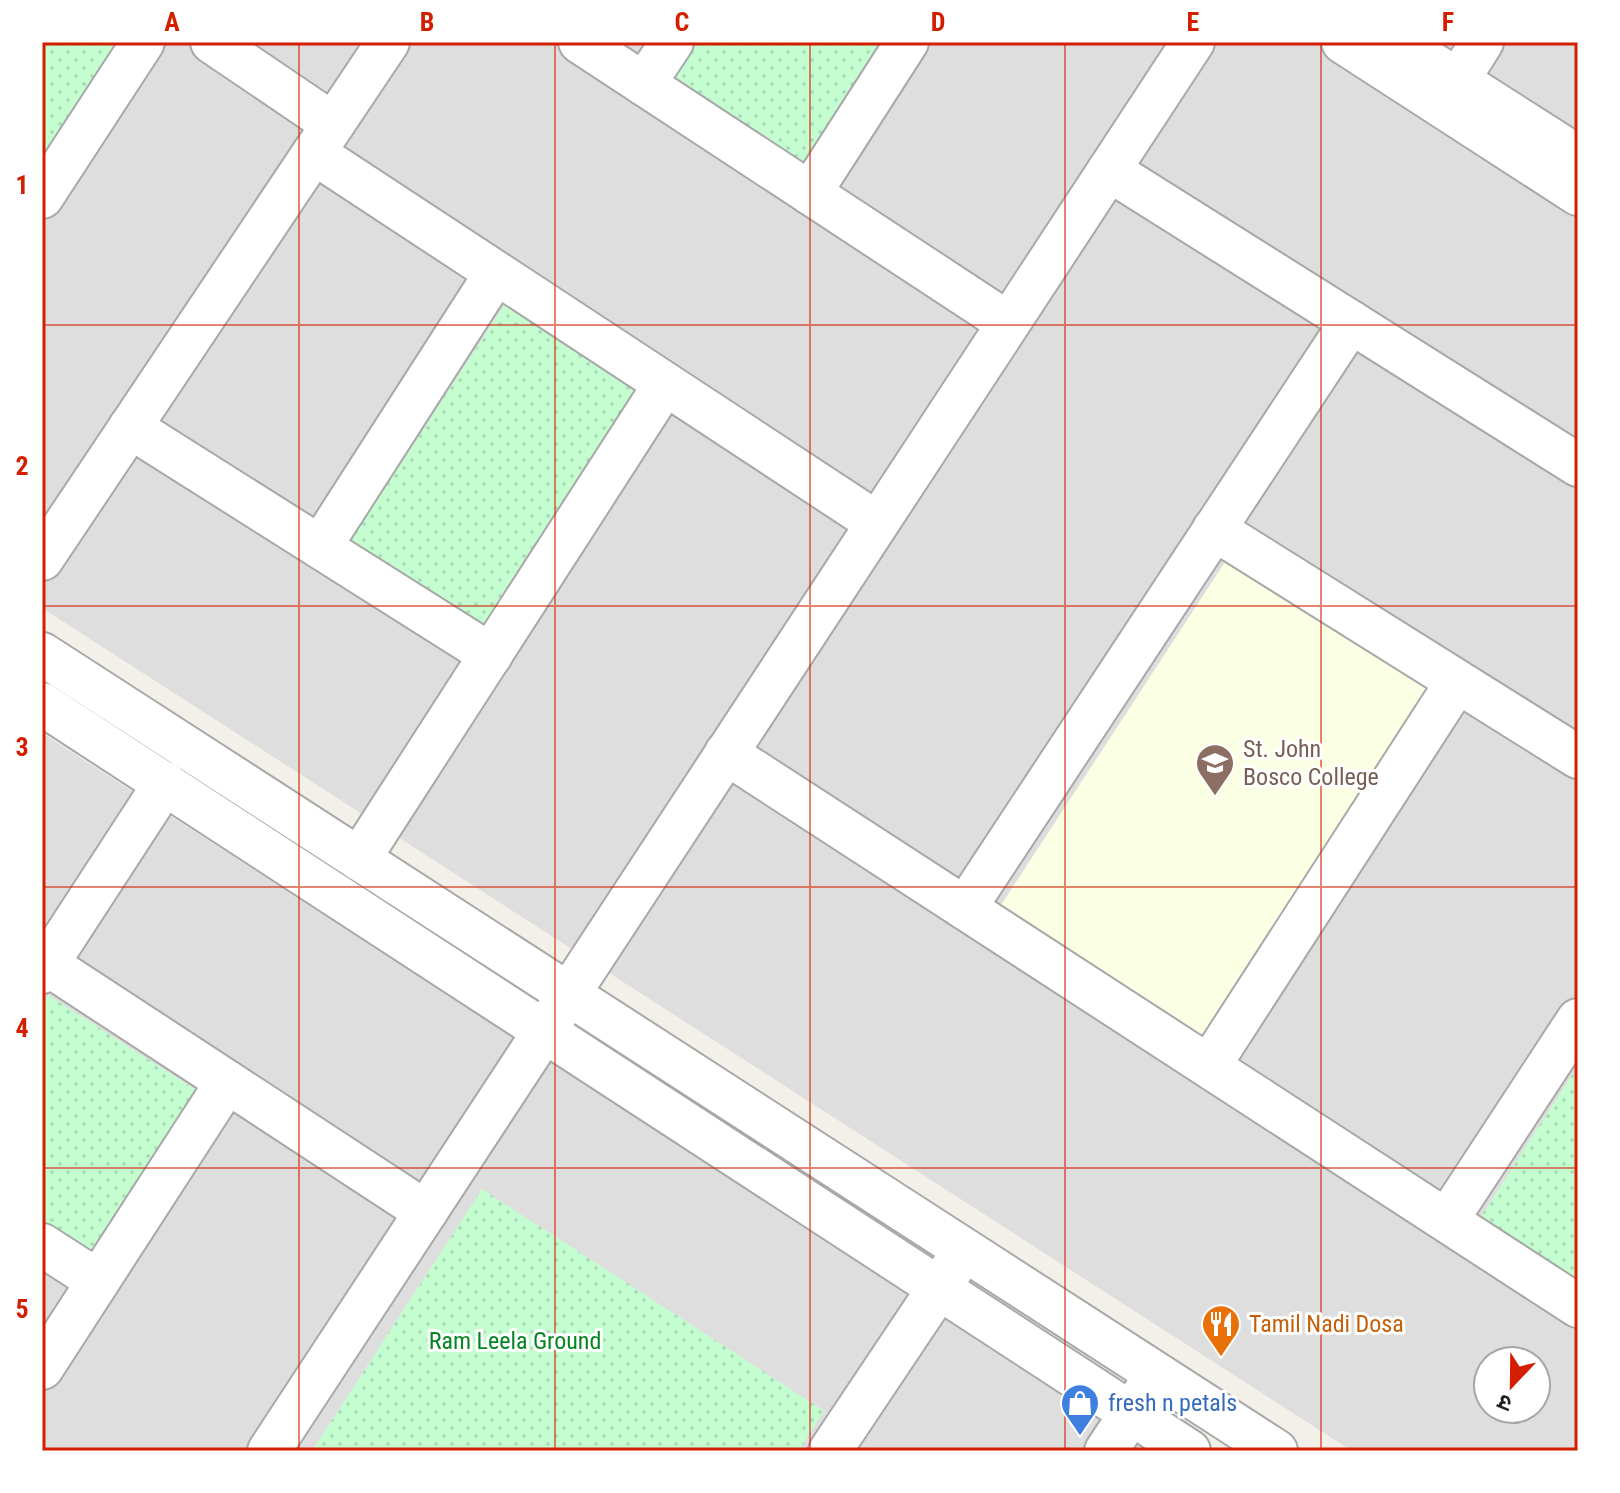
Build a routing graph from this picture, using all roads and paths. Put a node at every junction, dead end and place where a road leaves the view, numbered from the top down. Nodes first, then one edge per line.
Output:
1 (143, 42) edge
2 (212, 42) edge
3 (388, 42) edge
4 (580, 42) edge
5 (672, 42) edge
6 (907, 42) edge
7 (1193, 42) edge
8 (1343, 42) edge
9 (1398, 42) edge
10 (1482, 42) edge
11 (1458, 80) junction
12 (644, 84) junction
13 (324, 138) junction
14 (1578, 157) edge
15 (1109, 170) junction
16 (810, 193) junction
17 (1578, 194) edge
18 (42, 197) edge
19 (496, 273) junction
20 (1351, 322) junction
21 (1008, 323) junction
22 (665, 384) junction
23 (130, 427) junction
24 (1578, 465) edge
25 (877, 523) junction
26 (1214, 529) junction
27 (320, 547) junction
28 (42, 559) edge
29 (42, 654) edge
30 (491, 655) junction
31 (1457, 682) junction
32 (42, 704) edge
33 (726, 753) junction
34 (1578, 757) edge
35 (165, 783) junction
36 (359, 859) junction
37 (965, 908) junction
38 (44, 968) edge
39 (569, 994) junction
40 (1578, 1020) edge
41 (545, 1031) junction
42 (1209, 1066) junction
43 (227, 1082) junction
44 (426, 1212) junction
45 (1447, 1220) junction
46 (42, 1245) edge
47 (965, 1250) junction
48 (98, 1281) junction
49 (939, 1288) junction
50 (1578, 1306) edge
51 (42, 1368) edge
52 (1157, 1374) junction
53 (1131, 1413) junction
54 (269, 1451) edge
55 (830, 1451) edge
56 (1106, 1451) edge
57 (1189, 1451) edge
58 (1276, 1451) edge

1 - 18 street
2 - 13 street
3 - 13 street
4 - 12 street
5 - 12 street
6 - 16 street
7 - 15 street
8 - 17 street
9 - 11 street
10 - 11 street
11 - 14 street
12 - 16 street
13 - 19 street
13 - 23 street
15 - 20 street
15 - 21 street
16 - 21 street
19 - 22 street
19 - 27 street
20 - 24 street
20 - 26 street
21 - 25 street
22 - 25 street
22 - 30 street
23 - 27 street
23 - 28 street
25 - 33 street
26 - 31 street
26 - 37 street
27 - 30 street
29 - 36 street
30 - 36 street
31 - 34 street
31 - 42 street
32 - 35 street
33 - 37 street
33 - 39 street
35 - 38 street
35 - 41 street
36 - 39 street
37 - 42 street
38 - 43 street
39 - 41 street
39 - 47 street
40 - 45 street
41 - 44 street
41 - 49 street
42 - 45 street
43 - 44 street
43 - 48 street
44 - 54 street
45 - 50 street
46 - 48 street
47 - 49 street
47 - 52 street
48 - 51 street
49 - 53 street
49 - 55 street
52 - 53 street
52 - 58 street
53 - 56 street
53 - 57 street

